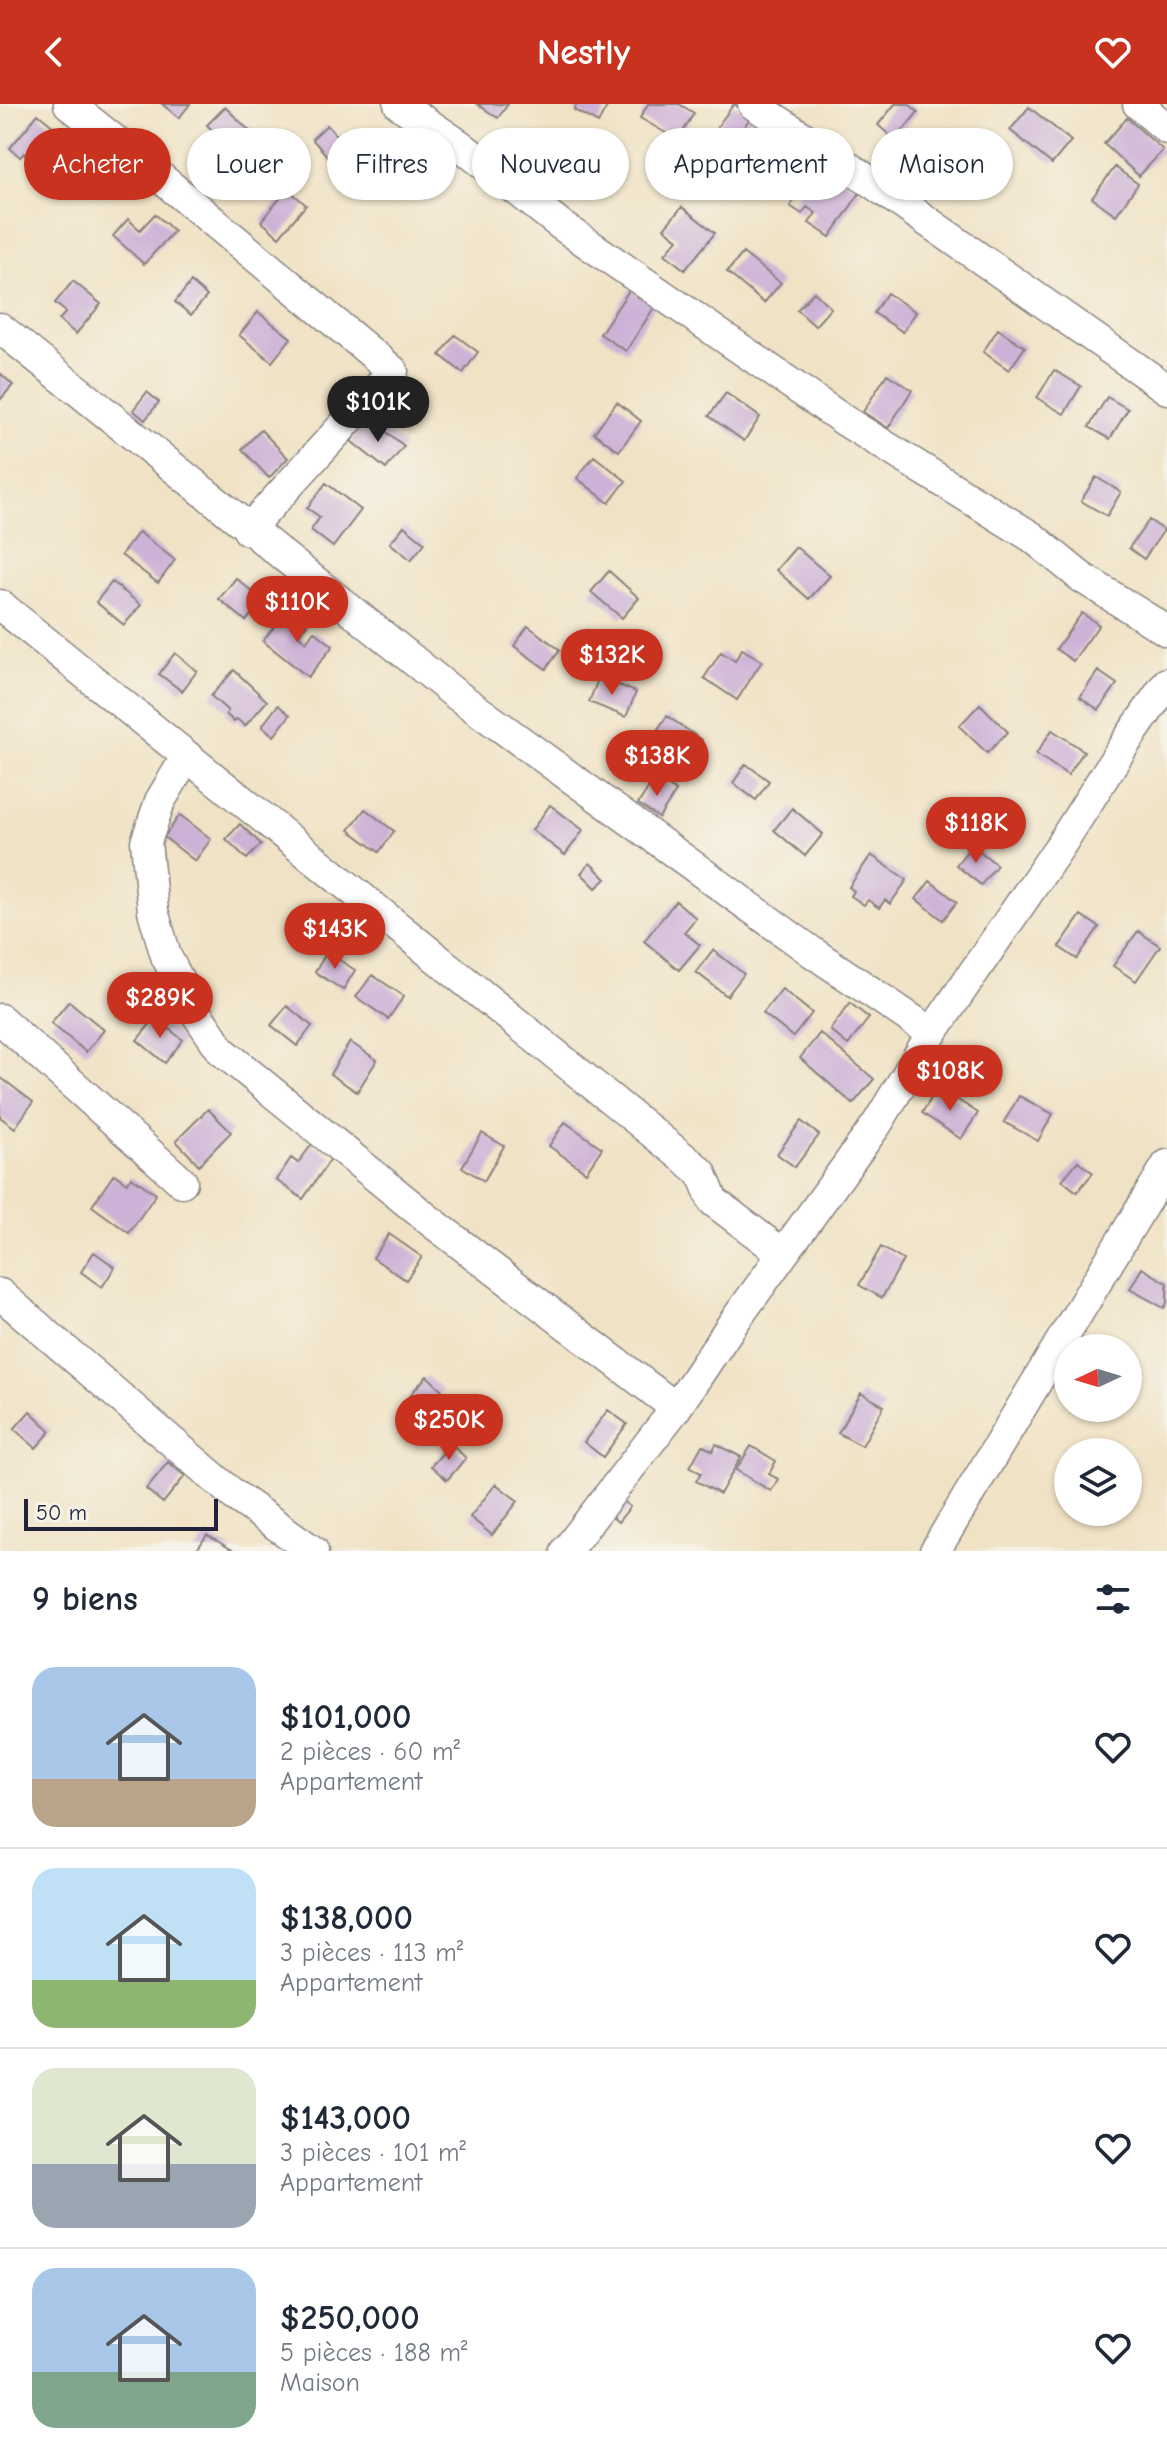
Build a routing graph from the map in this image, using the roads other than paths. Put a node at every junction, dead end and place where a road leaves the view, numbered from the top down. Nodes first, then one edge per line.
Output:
1 (69, 104) edge
2 (399, 104) edge
3 (753, 104) edge
4 (1138, 104) edge
5 (1167, 129) edge
6 (0, 328) edge
7 (1167, 389) edge
8 (248, 530) junction
9 (0, 605) edge
10 (1167, 631) edge
11 (1167, 683) edge
12 (187, 756) junction
13 (0, 1019) edge
14 (932, 1033) junction
15 (1167, 1165) edge
16 (182, 1182) dead end
17 (783, 1254) junction
18 (0, 1294) edge
19 (676, 1408) junction
20 (313, 1551) edge
21 (566, 1551) edge
22 (935, 1551) edge

1 - 8 street
2 - 10 street
3 - 7 street
4 - 5 street
6 - 8 street
8 - 14 street
9 - 12 street
11 - 14 street
12 - 17 street
12 - 19 street
13 - 16 street
14 - 17 street
15 - 22 street
17 - 19 street
18 - 20 street
19 - 21 street

